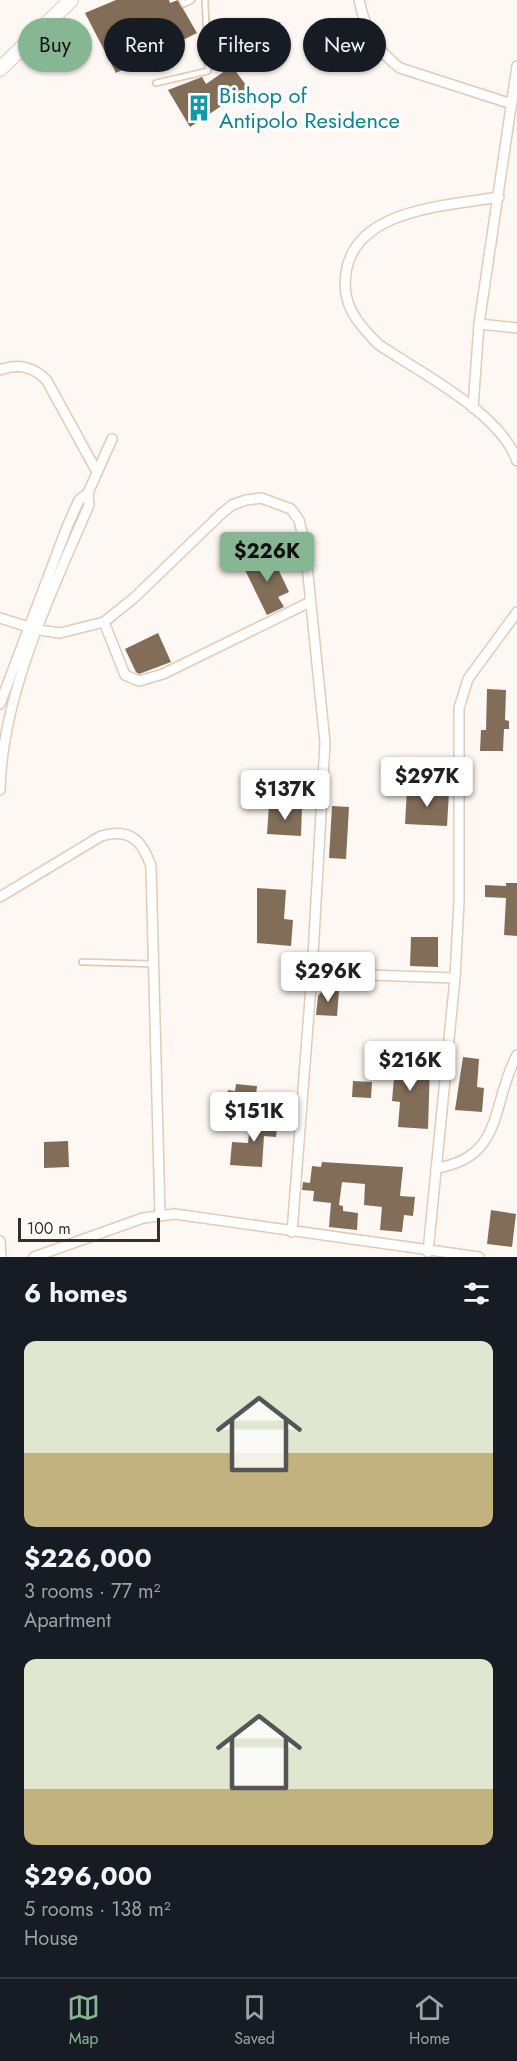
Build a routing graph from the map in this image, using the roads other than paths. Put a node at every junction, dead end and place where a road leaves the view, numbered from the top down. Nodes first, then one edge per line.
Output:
1 (71, 0) edge
2 (182, 0) edge
3 (192, 0) edge
4 (204, 0) edge
5 (359, 0) edge
6 (517, 66) edge
7 (0, 69) edge
8 (156, 83) dead end
9 (512, 104) junction
10 (499, 197) junction
11 (479, 324) junction
12 (517, 328) edge
13 (0, 370) edge
14 (473, 408) junction
15 (112, 439) dead end
16 (517, 461) edge
17 (97, 472) junction
18 (88, 493) junction
19 (310, 602) junction
20 (517, 612) edge
21 (0, 618) edge
22 (104, 622) junction
23 (27, 627) junction
24 (38, 630) junction
25 (0, 704) edge
26 (0, 790) edge
27 (0, 897) edge
28 (82, 962) dead end
29 (154, 964) junction
30 (312, 973) junction
31 (455, 978) junction
32 (517, 1055) edge
33 (436, 1168) junction
34 (160, 1215) junction
35 (292, 1232) junction
36 (0, 1241) edge
37 (428, 1252) junction
38 (1, 1257) edge
39 (34, 1257) edge
40 (479, 1257) edge

1 - 7 street
2 - 3 lane
4 - 8 lane
5 - 9 street
6 - 9 street
9 - 10 street
10 - 11 street
10 - 14 street
11 - 12 street
11 - 14 street
13 - 17 street
14 - 16 street
15 - 17 street
17 - 18 street
18 - 23 street
18 - 24 street
19 - 22 street
19 - 22 street
19 - 30 street
20 - 31 street
21 - 23 street
22 - 24 street
23 - 24 street
23 - 25 street
24 - 26 street
27 - 29 street
28 - 29 lane
29 - 34 street
30 - 31 street
30 - 35 street
31 - 33 street
32 - 33 street
33 - 37 street
34 - 35 street
34 - 39 street
35 - 37 street
36 - 38 street
37 - 40 street

